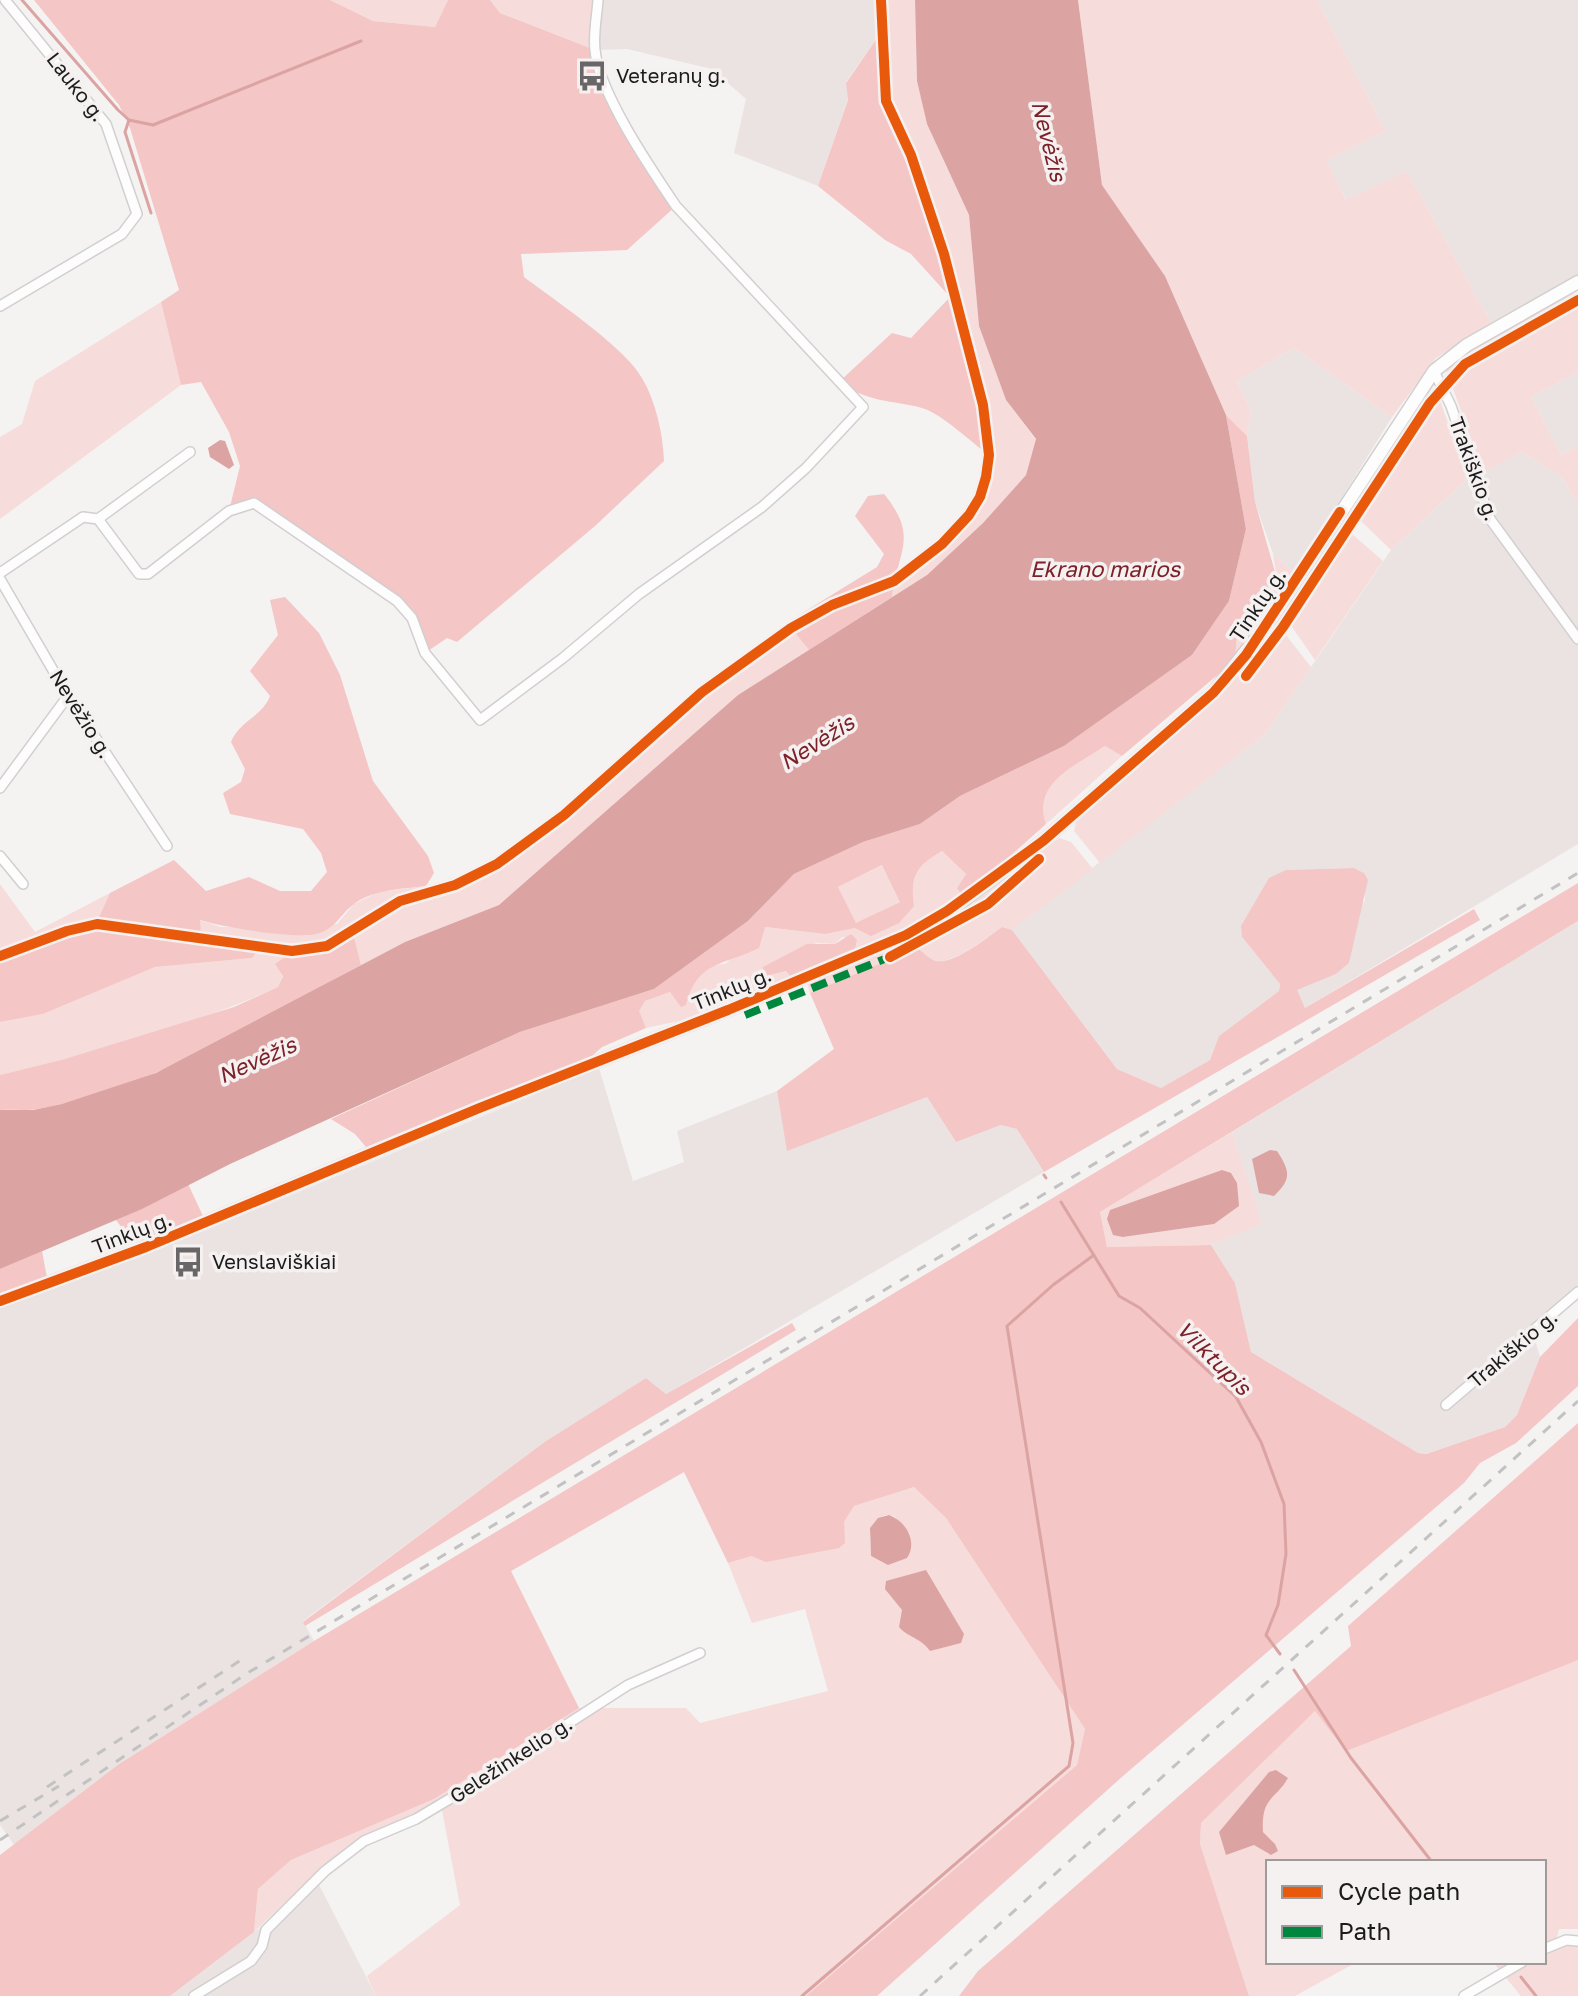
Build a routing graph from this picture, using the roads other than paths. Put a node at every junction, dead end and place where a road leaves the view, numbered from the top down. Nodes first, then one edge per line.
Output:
1 (5, 0) edge
2 (598, 0) edge
3 (1578, 282) edge
4 (0, 306) edge
5 (1434, 371) junction
6 (190, 452) dead end
7 (98, 519) junction
8 (0, 576) edge
9 (1578, 639) edge
10 (68, 696) junction
11 (0, 788) edge
12 (167, 846) dead end
13 (0, 856) edge
14 (23, 884) dead end
15 (1578, 1292) edge
16 (0, 1301) edge
17 (1446, 1405) dead end
18 (700, 1653) dead end
19 (1578, 1941) edge
20 (1546, 1948) edge
21 (1519, 1964) edge
22 (194, 1996) edge
23 (1464, 1996) edge

1 - 4 street, Lauko g.
2 - 7 street
3 - 5 main road, Tinklų g.
5 - 9 street, Trakiškio g.
5 - 16 main road, Tinklų g.
6 - 7 street
7 - 8 street
8 - 10 street, Nevėžio g.
10 - 11 street
10 - 12 street, Nevėžio g.
13 - 14 street
15 - 17 street, Trakiškio g.
18 - 22 street, Geležinkelio g.
19 - 20 street
21 - 23 street

